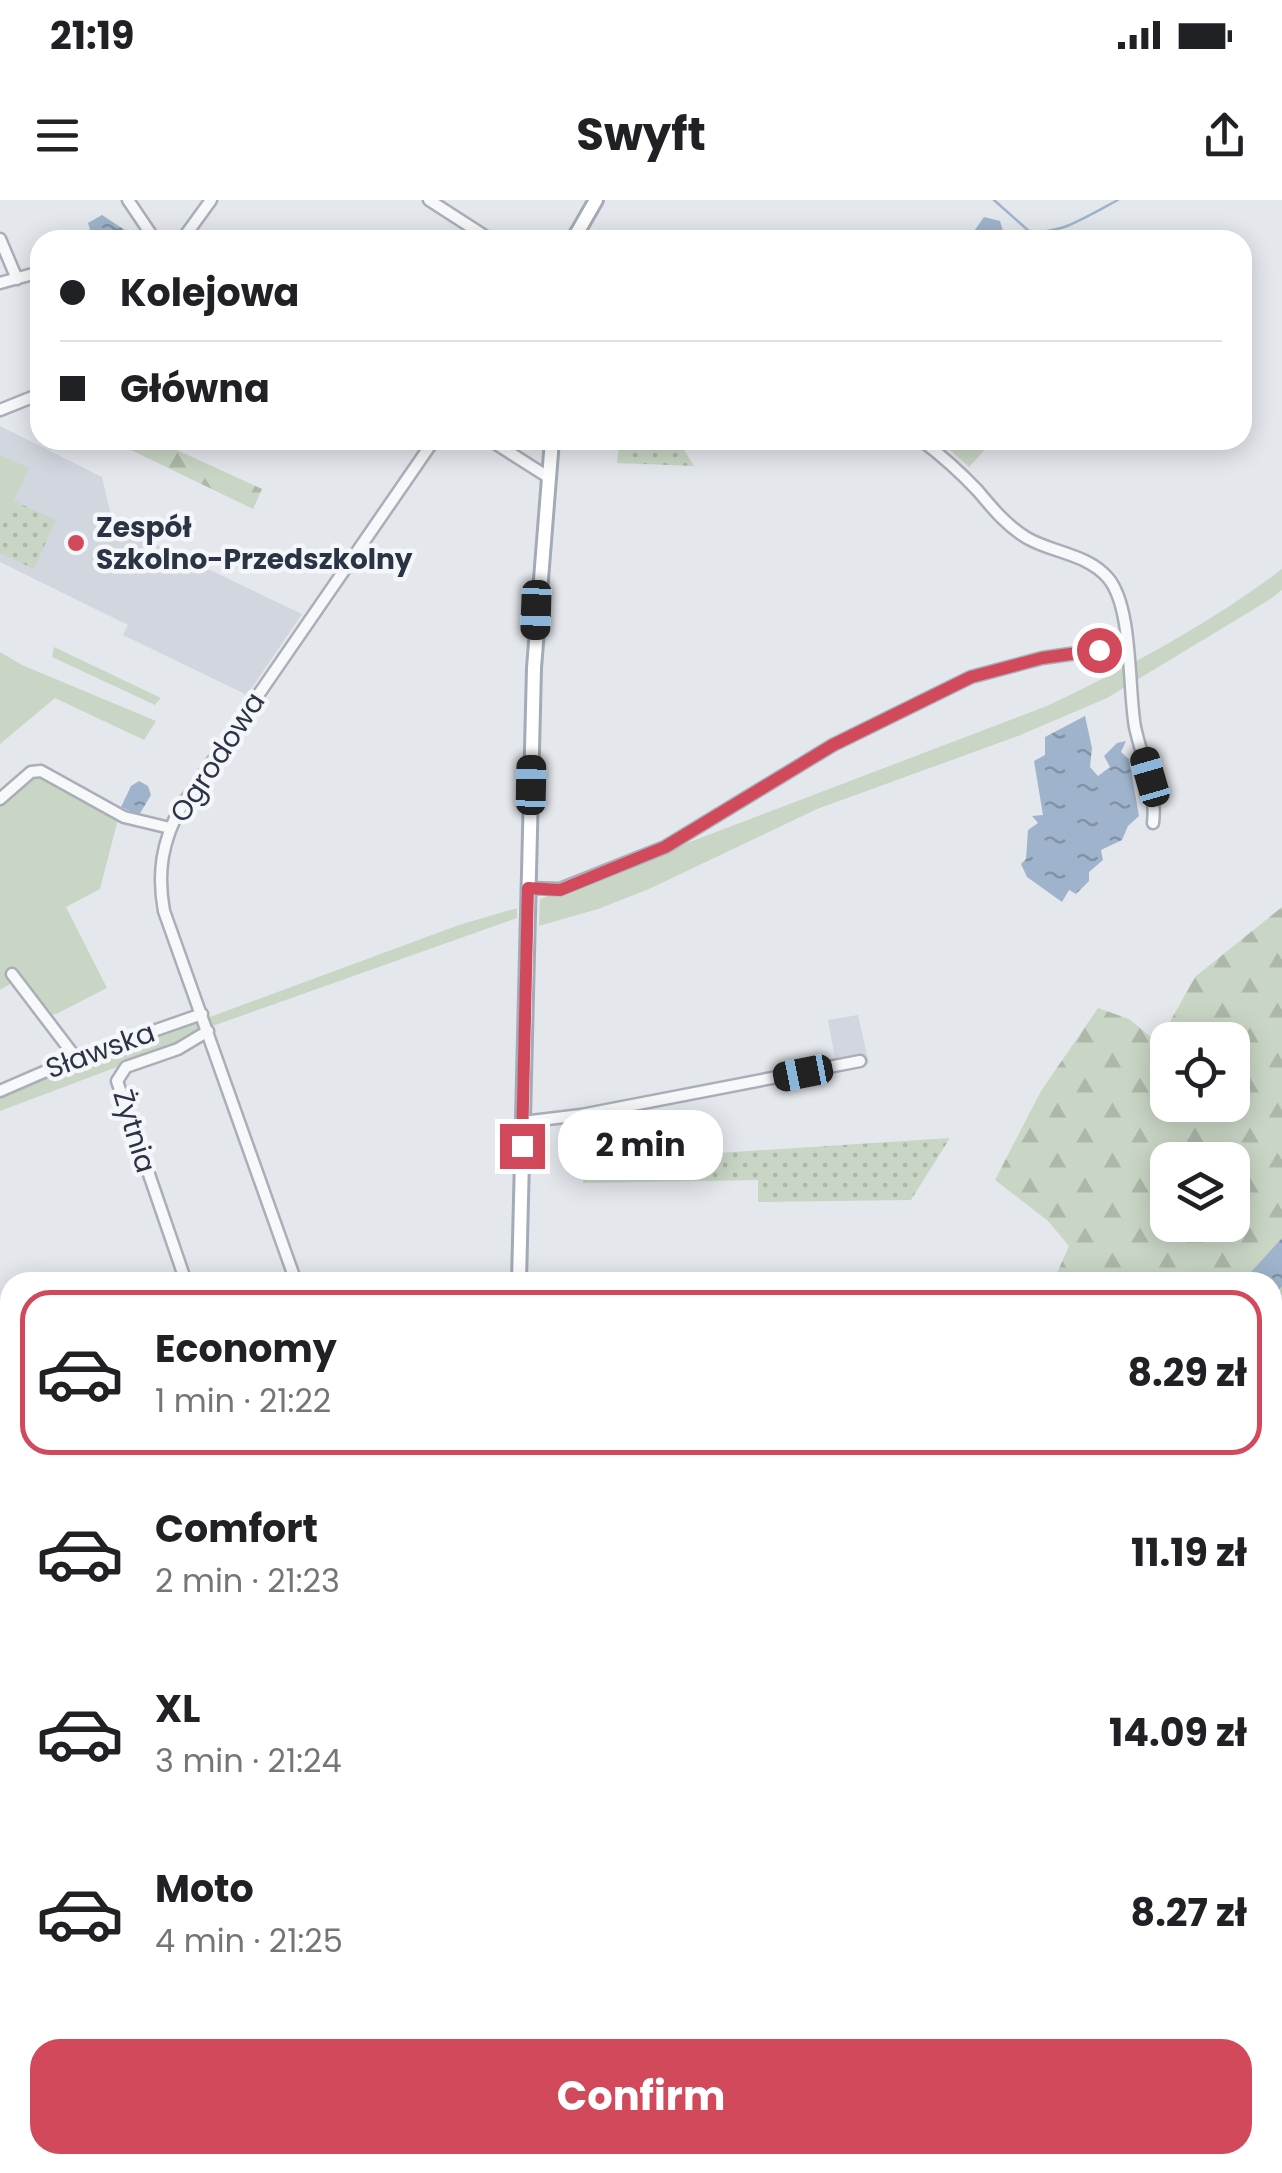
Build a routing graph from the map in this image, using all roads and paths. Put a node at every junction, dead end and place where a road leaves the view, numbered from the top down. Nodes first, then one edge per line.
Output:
1 (128, 200) edge
2 (211, 200) edge
3 (429, 200) edge
4 (596, 200) edge
5 (148, 230) edge
6 (189, 230) edge
7 (476, 230) edge
8 (579, 230) edge
9 (0, 239) edge
10 (30, 274) edge
11 (16, 278) junction
12 (0, 283) edge
13 (30, 398) edge
14 (0, 410) edge
15 (427, 450) edge
16 (506, 450) edge
17 (551, 450) edge
18 (933, 450) edge
19 (548, 477) junction
20 (1127, 646) junction
21 (0, 799) edge
22 (1153, 823) dead end
23 (170, 828) junction
24 (528, 888) junction
25 (12, 974) dead end
26 (202, 1014) junction
27 (208, 1030) junction
28 (76, 1058) junction
29 (860, 1061) dead end
30 (0, 1090) edge
31 (523, 1122) junction
32 (182, 1272) edge
33 (293, 1272) edge
34 (519, 1272) edge

1 - 5 street
2 - 6 street
3 - 7 street
4 - 8 main road
9 - 11 street
10 - 11 street
11 - 12 street
13 - 14 street
15 - 23 street, Ogrodowa
16 - 19 street
17 - 19 main road
18 - 20 street
19 - 24 main road
20 - 22 street
20 - 24 street
21 - 23 street
23 - 26 street, Ogrodowa
24 - 31 main road
25 - 28 street
26 - 27 street, Ogrodowa
26 - 28 street, Sławska
27 - 32 street, Żytnia
27 - 33 street, Ogrodowa
28 - 30 street, Sławska
29 - 31 street
31 - 34 main road

